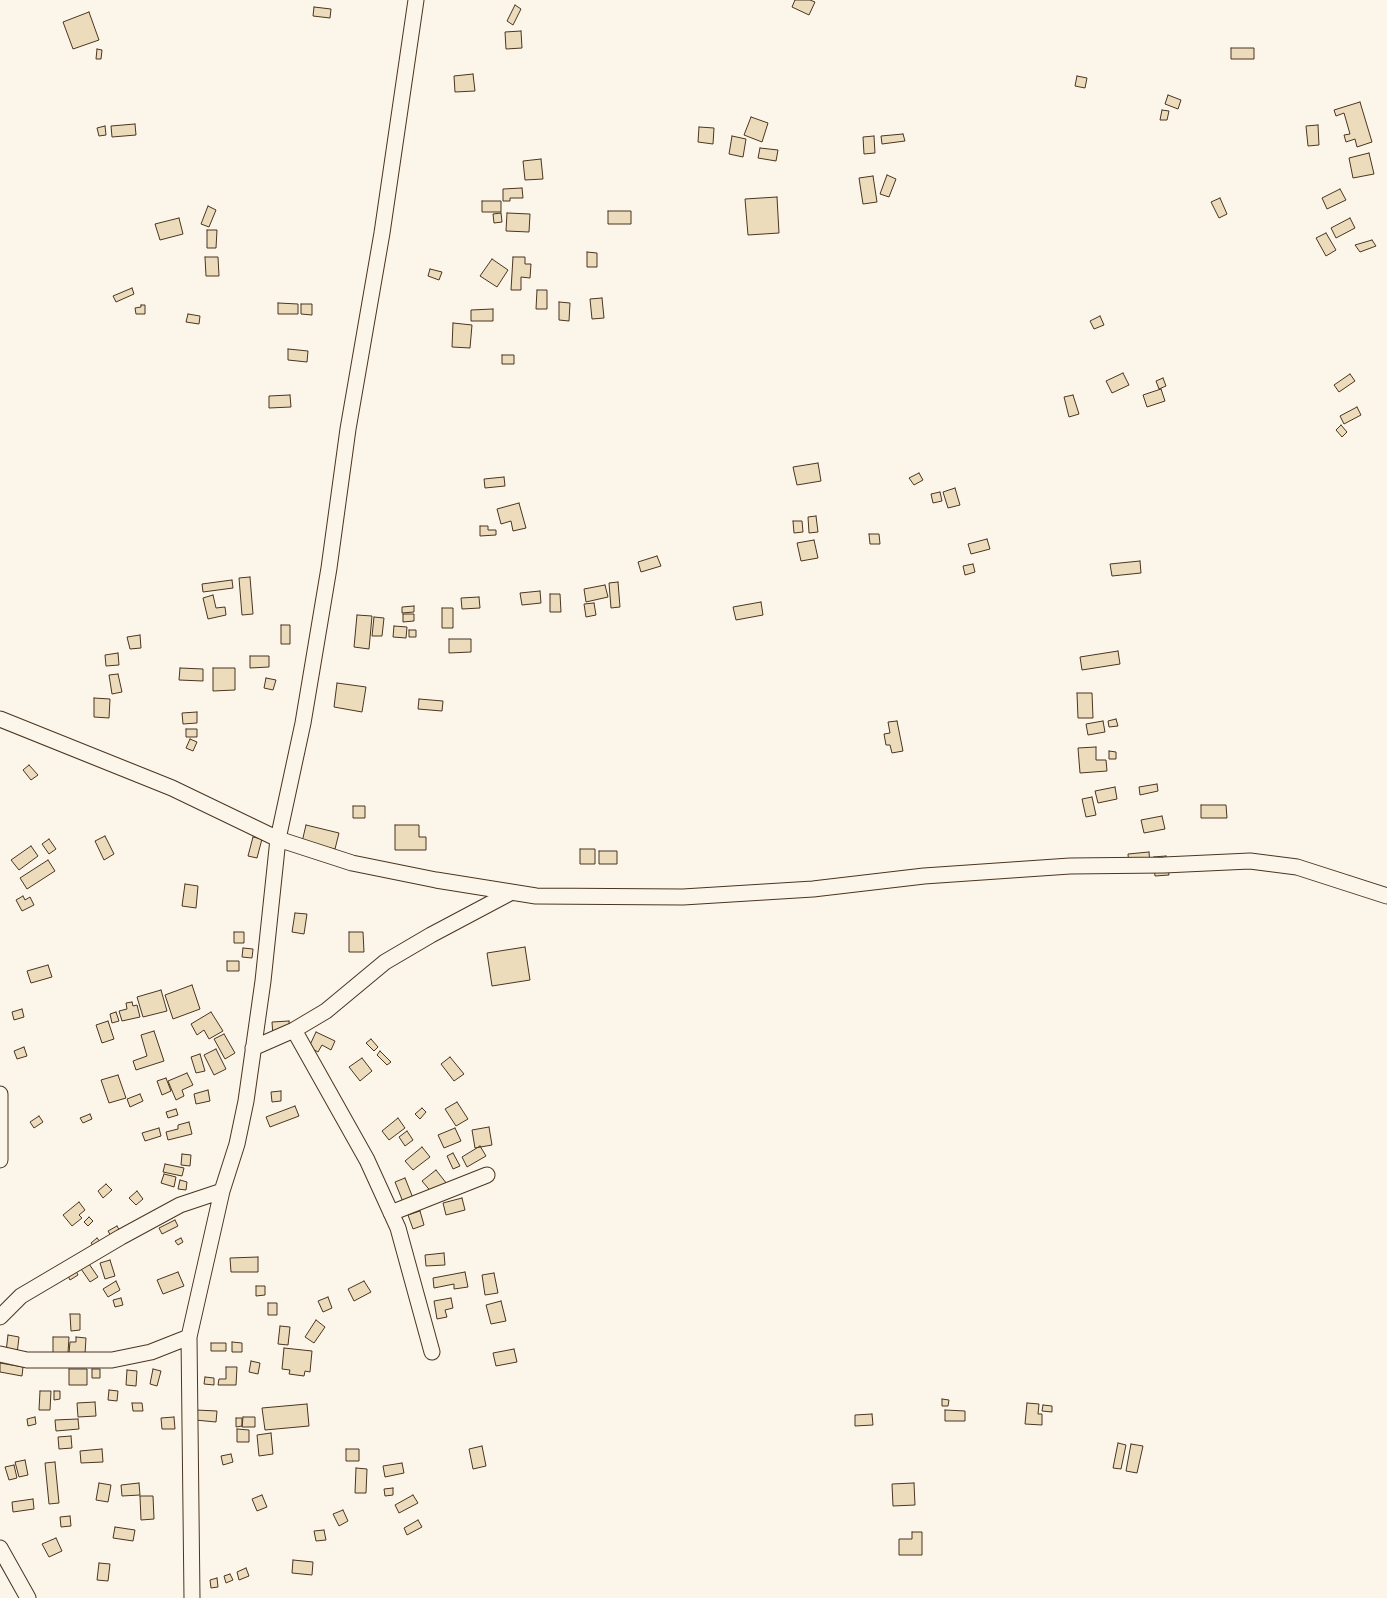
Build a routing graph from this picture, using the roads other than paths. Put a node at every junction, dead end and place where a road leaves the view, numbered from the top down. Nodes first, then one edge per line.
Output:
1 (416, 0) edge
2 (0, 719) edge
3 (278, 839) junction
4 (512, 892) junction
5 (1387, 896) edge
6 (294, 1030) junction
7 (254, 1048) junction
8 (0, 1094) edge
9 (0, 1160) edge
10 (487, 1175) dead end
11 (222, 1191) junction
12 (391, 1213) junction
13 (0, 1317) edge
14 (189, 1338) junction
15 (432, 1352) dead end
16 (0, 1354) edge
17 (0, 1548) edge
18 (28, 1598) edge
19 (192, 1598) edge

1 - 3 street
2 - 3 street
3 - 4 street
3 - 7 street
4 - 5 street
4 - 6 street
6 - 7 street
6 - 12 street
7 - 11 street
8 - 9 street
10 - 12 street
11 - 13 street
11 - 14 street
12 - 15 street
14 - 16 street
14 - 19 street
17 - 18 street

